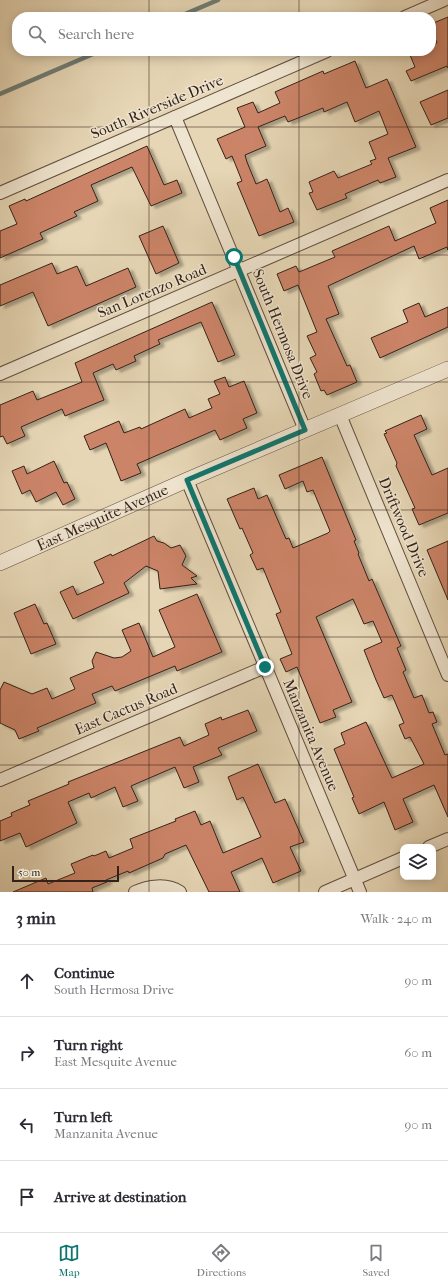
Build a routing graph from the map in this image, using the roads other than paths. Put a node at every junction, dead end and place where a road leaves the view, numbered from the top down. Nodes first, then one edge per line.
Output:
1 (444, 0) edge
2 (416, 12) edge
3 (315, 56) edge
4 (175, 117) junction
5 (448, 180) edge
6 (0, 193) edge
7 (240, 270) junction
8 (448, 369) edge
9 (0, 374) edge
10 (340, 415) junction
11 (305, 430) junction
12 (187, 480) junction
13 (0, 562) edge
14 (265, 667) junction
15 (448, 675) edge
16 (0, 780) edge
17 (448, 839) edge
18 (436, 844) edge
19 (400, 859) edge
20 (354, 879) junction
21 (177, 890) edge
22 (135, 892) edge
23 (325, 892) edge
24 (360, 892) edge

1 - 2 street
3 - 4 street, South Riverside Drive
4 - 6 street, South Riverside Drive
4 - 7 street, South Hermosa Drive
5 - 7 street, San Lorenzo Road
7 - 9 street, San Lorenzo Road
7 - 11 street, South Hermosa Drive
8 - 10 street, East Mesquite Avenue
10 - 11 street, East Mesquite Avenue
10 - 15 street, Driftwood Drive
11 - 12 street, East Mesquite Avenue
12 - 13 street, East Mesquite Avenue
12 - 14 street, Manzanita Avenue
14 - 16 street, East Cactus Road
14 - 20 street, Manzanita Avenue
17 - 18 street
19 - 20 street
20 - 23 street
20 - 24 street, Manzanita Avenue
21 - 22 street

